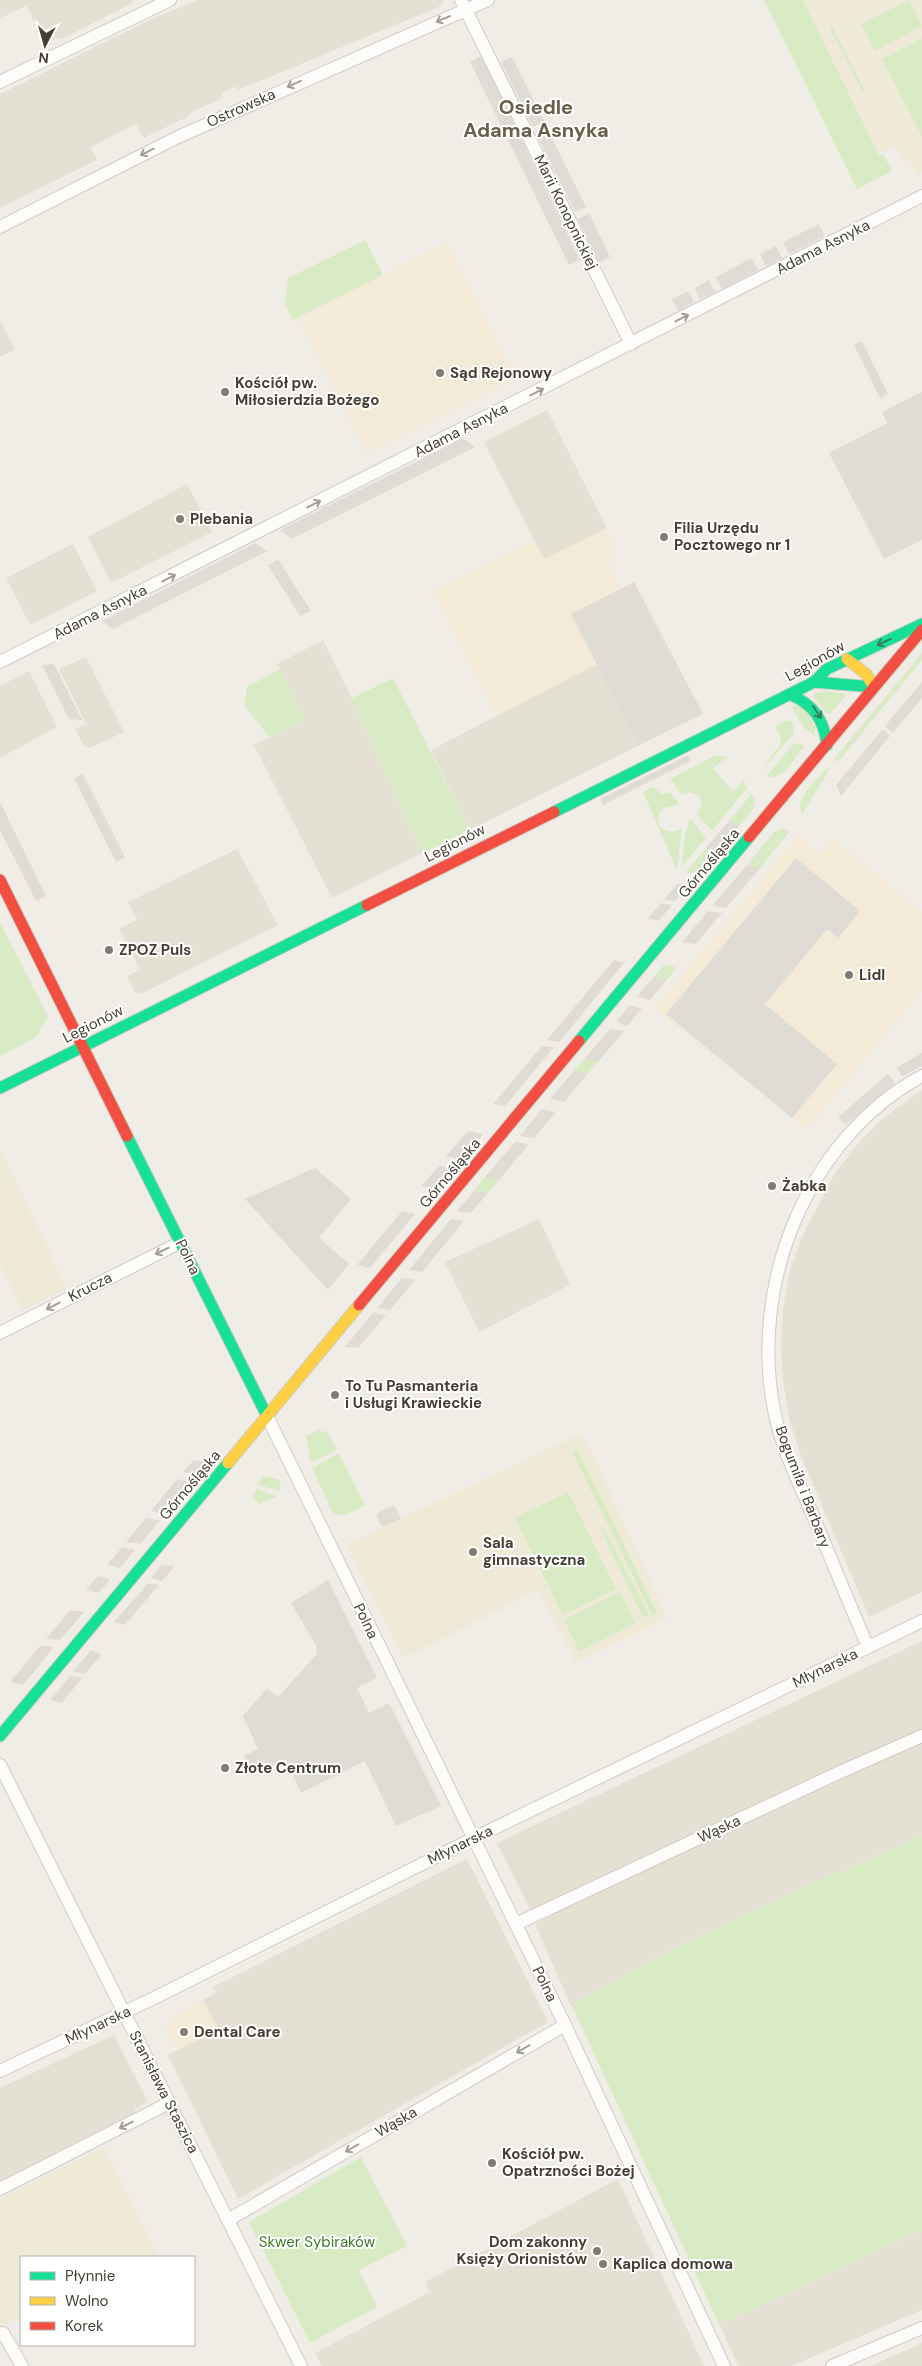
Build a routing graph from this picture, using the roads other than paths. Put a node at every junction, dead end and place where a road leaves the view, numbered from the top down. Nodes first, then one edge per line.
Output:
1 (170, 0) edge
2 (488, 0) edge
3 (463, 5) edge
4 (0, 82) edge
5 (922, 196) edge
6 (0, 227) edge
7 (631, 344) junction
8 (922, 624) edge
9 (922, 630) edge
10 (847, 659) junction
11 (0, 662) edge
12 (814, 682) junction
13 (874, 688) junction
14 (789, 694) junction
15 (827, 745) junction
16 (0, 880) edge
17 (84, 1046) junction
18 (922, 1076) edge
19 (0, 1088) edge
20 (181, 1242) junction
21 (0, 1333) edge
22 (267, 1416) junction
23 (922, 1621) edge
24 (868, 1647) junction
25 (0, 1736) edge
26 (922, 1736) edge
27 (0, 1765) edge
28 (474, 1838) junction
29 (516, 1924) junction
30 (124, 2013) junction
31 (565, 2025) junction
32 (0, 2071) edge
33 (169, 2103) junction
34 (0, 2189) edge
35 (228, 2220) junction
36 (922, 2328) edge
37 (3, 2333) dead end
38 (22, 2366) edge
39 (301, 2366) edge
40 (724, 2366) edge
41 (832, 2366) edge

1 - 4 street
2 - 3 street, Ostrowska
3 -> 6 street, Ostrowska
3 - 7 street, Marii Konopnickiej
7 -> 5 street, Adama Asnyka
11 -> 7 street, Adama Asnyka
8 -> 10 street, Legionów
9 - 13 street, Górnośląska
10 - 12 street, Legionów
10 - 13 street
12 - 13 street
12 - 14 street, Legionów
13 - 15 street, Górnośląska
14 -> 15 street
14 - 17 street, Legionów
15 - 22 street, Górnośląska
16 - 17 street, Polna
17 - 19 street, Legionów
17 - 20 street, Polna
18 - 24 street, Bogumiła i Barbary
20 -> 21 street, Krucza
20 - 22 street, Polna
22 - 25 street, Górnośląska
22 - 28 street, Polna
23 - 24 street, Młynarska
24 - 28 street, Młynarska
26 - 29 street, Wąska
27 - 30 street, Stanisława Staszica
28 - 29 street, Polna
28 - 30 street, Młynarska
29 - 31 street, Polna
30 - 32 street, Młynarska
30 - 33 street, Stanisława Staszica
31 -> 35 street, Wąska
31 - 40 street, Polna
33 -> 34 street
33 - 35 street, Stanisława Staszica
35 - 39 street, Stanisława Staszica
36 - 41 street
37 - 38 street

